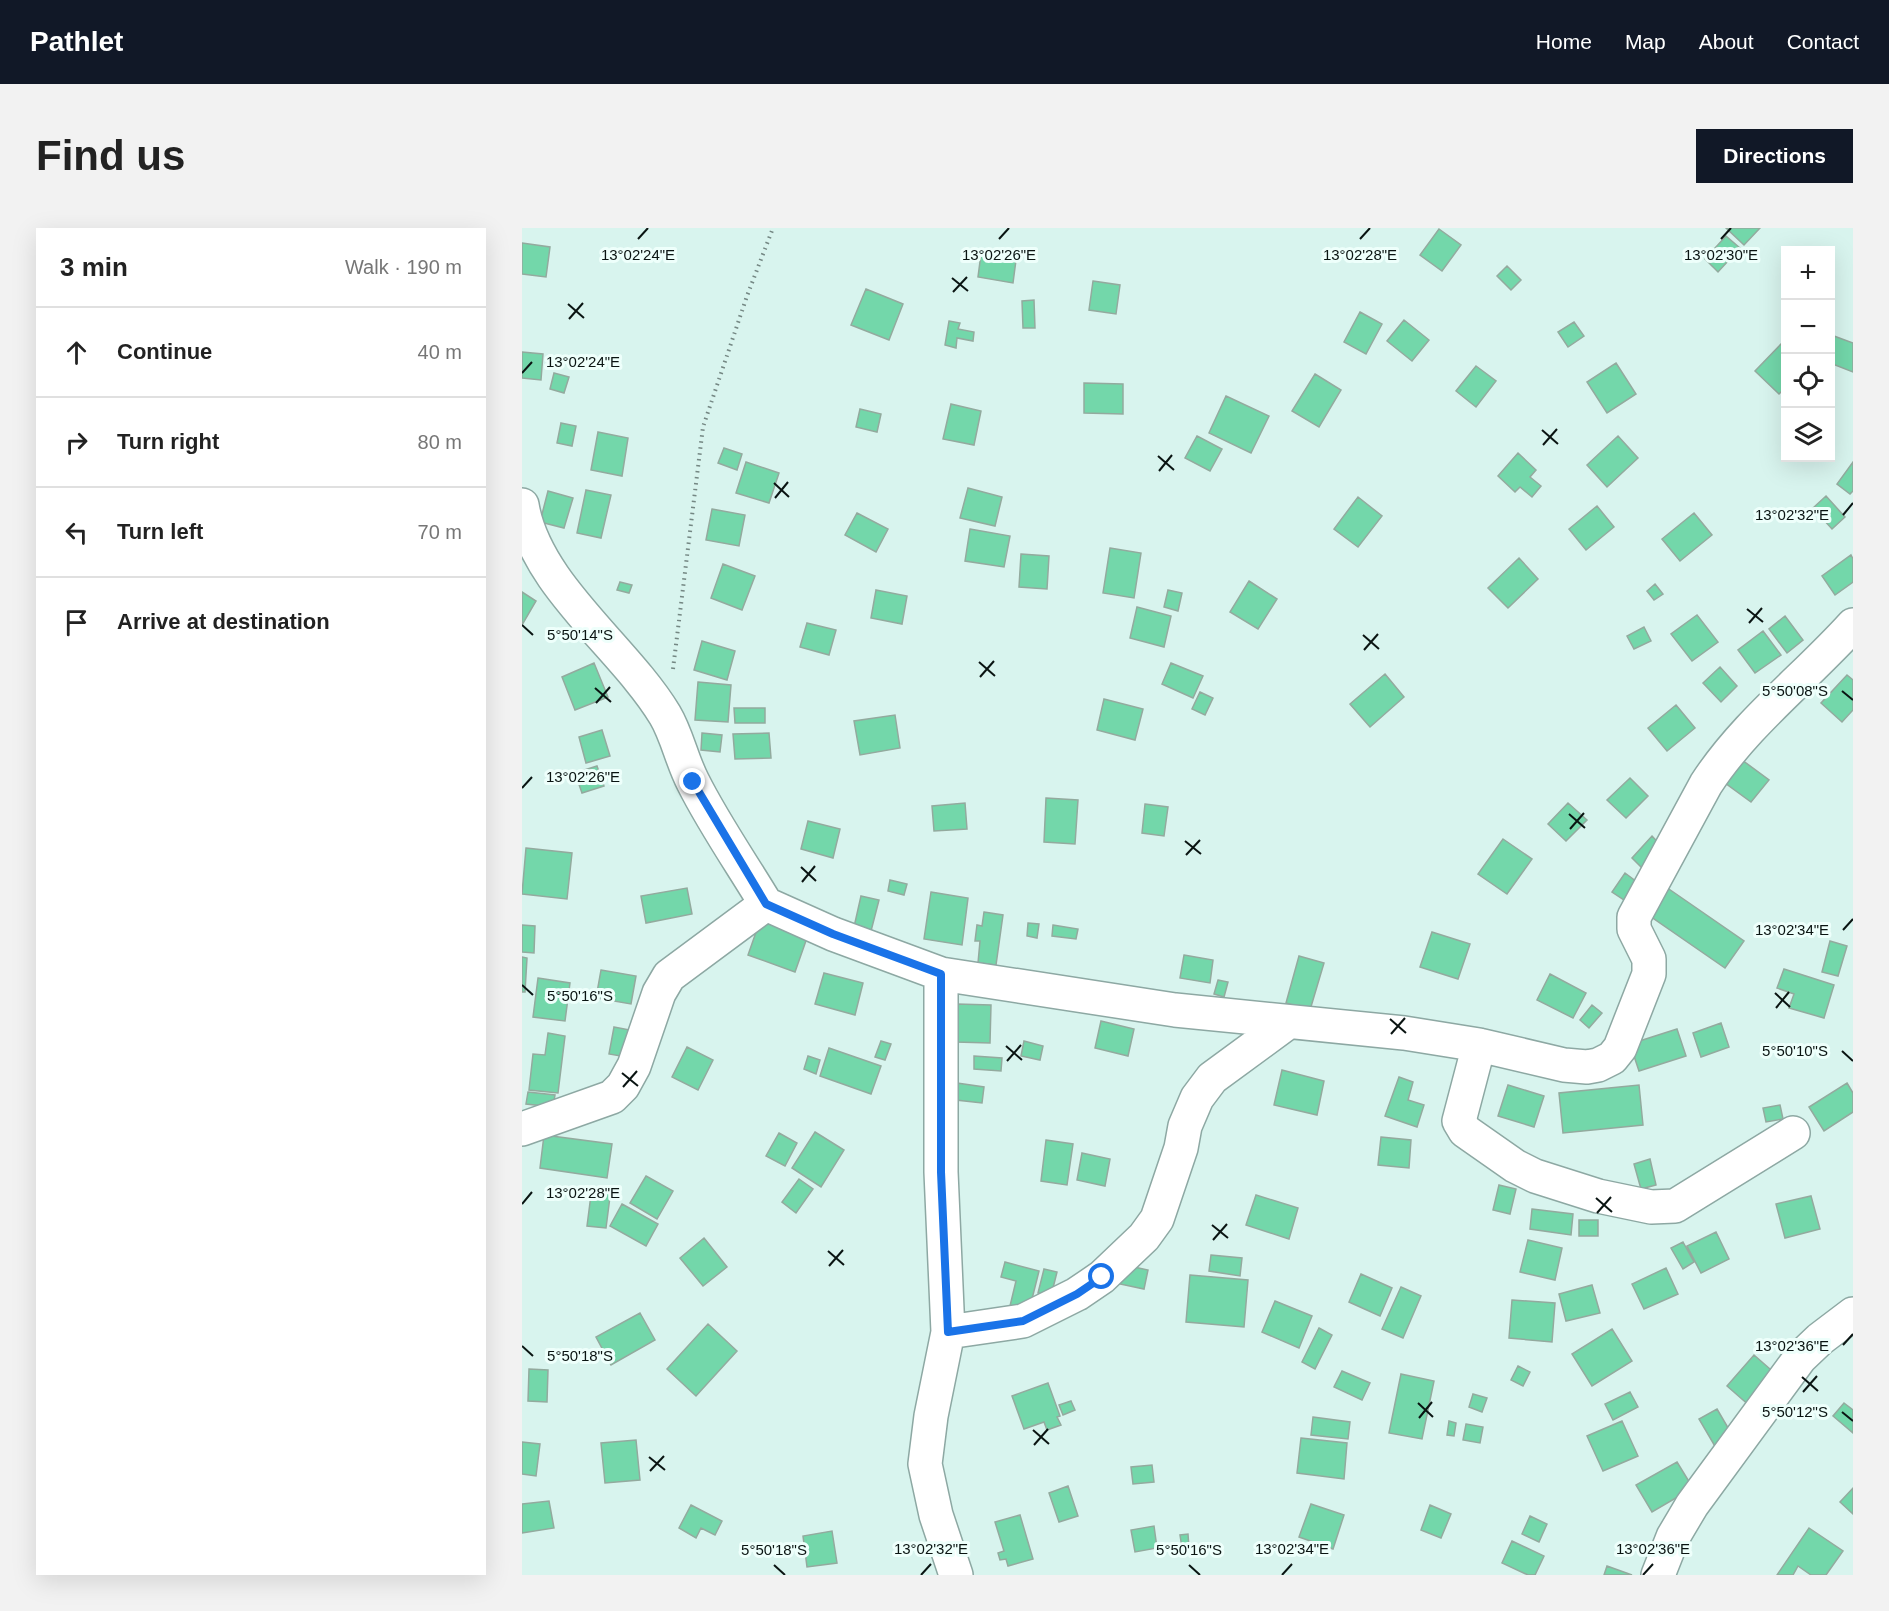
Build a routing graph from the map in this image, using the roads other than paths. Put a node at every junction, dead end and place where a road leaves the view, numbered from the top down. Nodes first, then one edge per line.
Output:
1 (522, 505) edge
2 (1853, 625) edge
3 (766, 904) junction
4 (941, 974) junction
5 (1287, 1023) junction
6 (1479, 1045) junction
7 (522, 1129) edge
8 (1793, 1133) dead end
9 (1853, 1314) edge
10 (948, 1332) junction
11 (956, 1575) edge
12 (1658, 1575) edge

1 - 3 street
2 - 6 street
3 - 4 street
3 - 7 street
4 - 5 street
4 - 10 street
5 - 6 street
5 - 10 street
6 - 8 street
9 - 12 street
10 - 11 street

